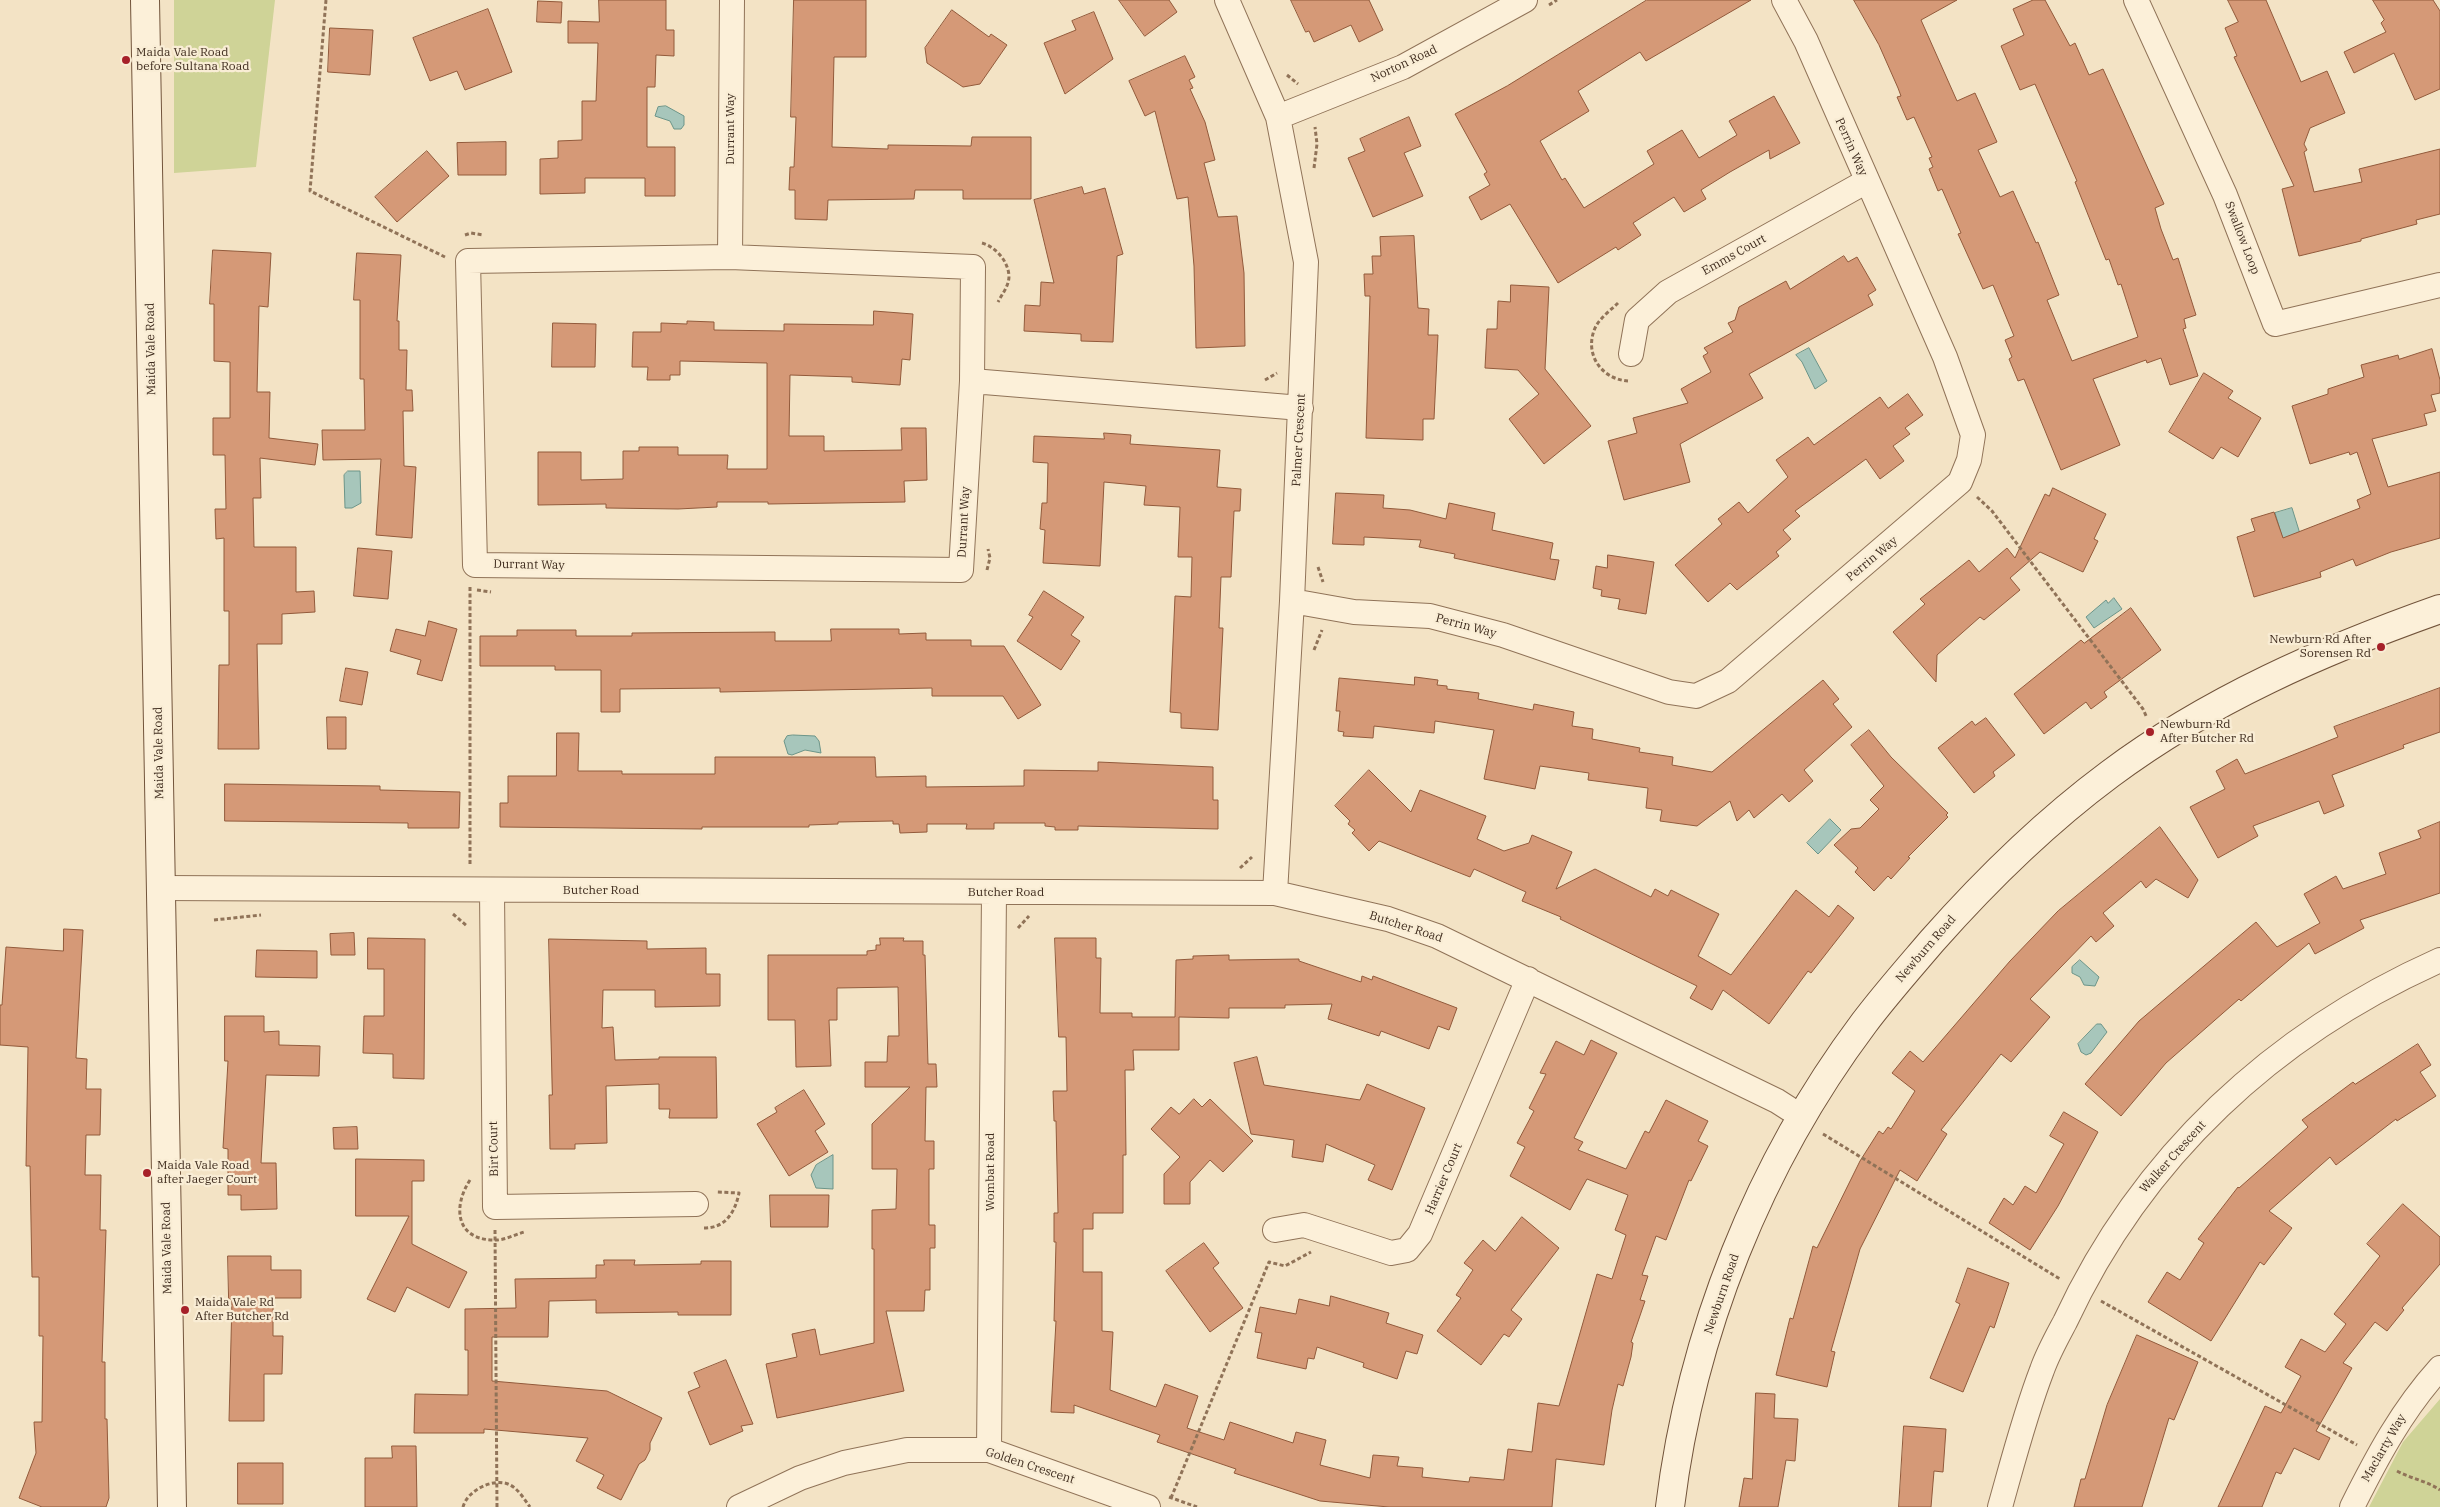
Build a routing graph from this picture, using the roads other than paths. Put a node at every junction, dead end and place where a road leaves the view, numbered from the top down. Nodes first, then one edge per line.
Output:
1 (145, 0) edge
2 (732, 0) edge
3 (1227, 0) edge
4 (1525, 0) edge
5 (1784, 0) edge
6 (2136, 0) edge
7 (1278, 117) junction
8 (1867, 181) junction
9 (730, 257) junction
10 (2440, 285) edge
11 (1630, 354) dead end
12 (972, 381) junction
13 (1301, 408) junction
14 (1292, 602) junction
15 (2440, 609) edge
16 (162, 888) junction
17 (481, 891) junction
18 (994, 893) junction
19 (1274, 893) junction
20 (2440, 960) edge
21 (1528, 979) junction
22 (1809, 1123) junction
23 (697, 1216) road end
24 (1275, 1230) dead end
25 (2440, 1368) edge
26 (989, 1450) junction
27 (1155, 1501) edge
28 (172, 1507) edge
29 (739, 1507) edge
30 (1670, 1507) edge
31 (2000, 1507) edge
32 (2352, 1507) edge

1 - 16 main road, Maida Vale Road
2 - 9 street, Durrant Way
3 - 7 street, Palmer Crescent
4 - 7 street, Norton Road
5 - 8 street, Perrin Way
6 - 10 street, Swallow Loop
7 - 13 street, Palmer Crescent
8 - 11 street, Emms Court
8 - 14 street, Perrin Way
9 - 12 street, Durrant Way
9 - 12 street, Durrant Way
12 - 13 street
13 - 14 street, Palmer Crescent
14 - 19 street, Palmer Crescent
15 - 22 main road, Newburn Road
16 - 17 street, Butcher Road
16 - 28 main road, Maida Vale Road
17 - 18 street, Butcher Road
17 - 23 street, Birt Court
18 - 19 street, Butcher Road
18 - 26 street, Wombat Road
19 - 21 street, Butcher Road
20 - 31 street, Walker Crescent
21 - 22 street, Butcher Road
21 - 24 street, Harrier Court
22 - 30 main road, Newburn Road
25 - 32 street, Maclarty Way
26 - 27 street, Golden Crescent
26 - 29 street, Golden Crescent

